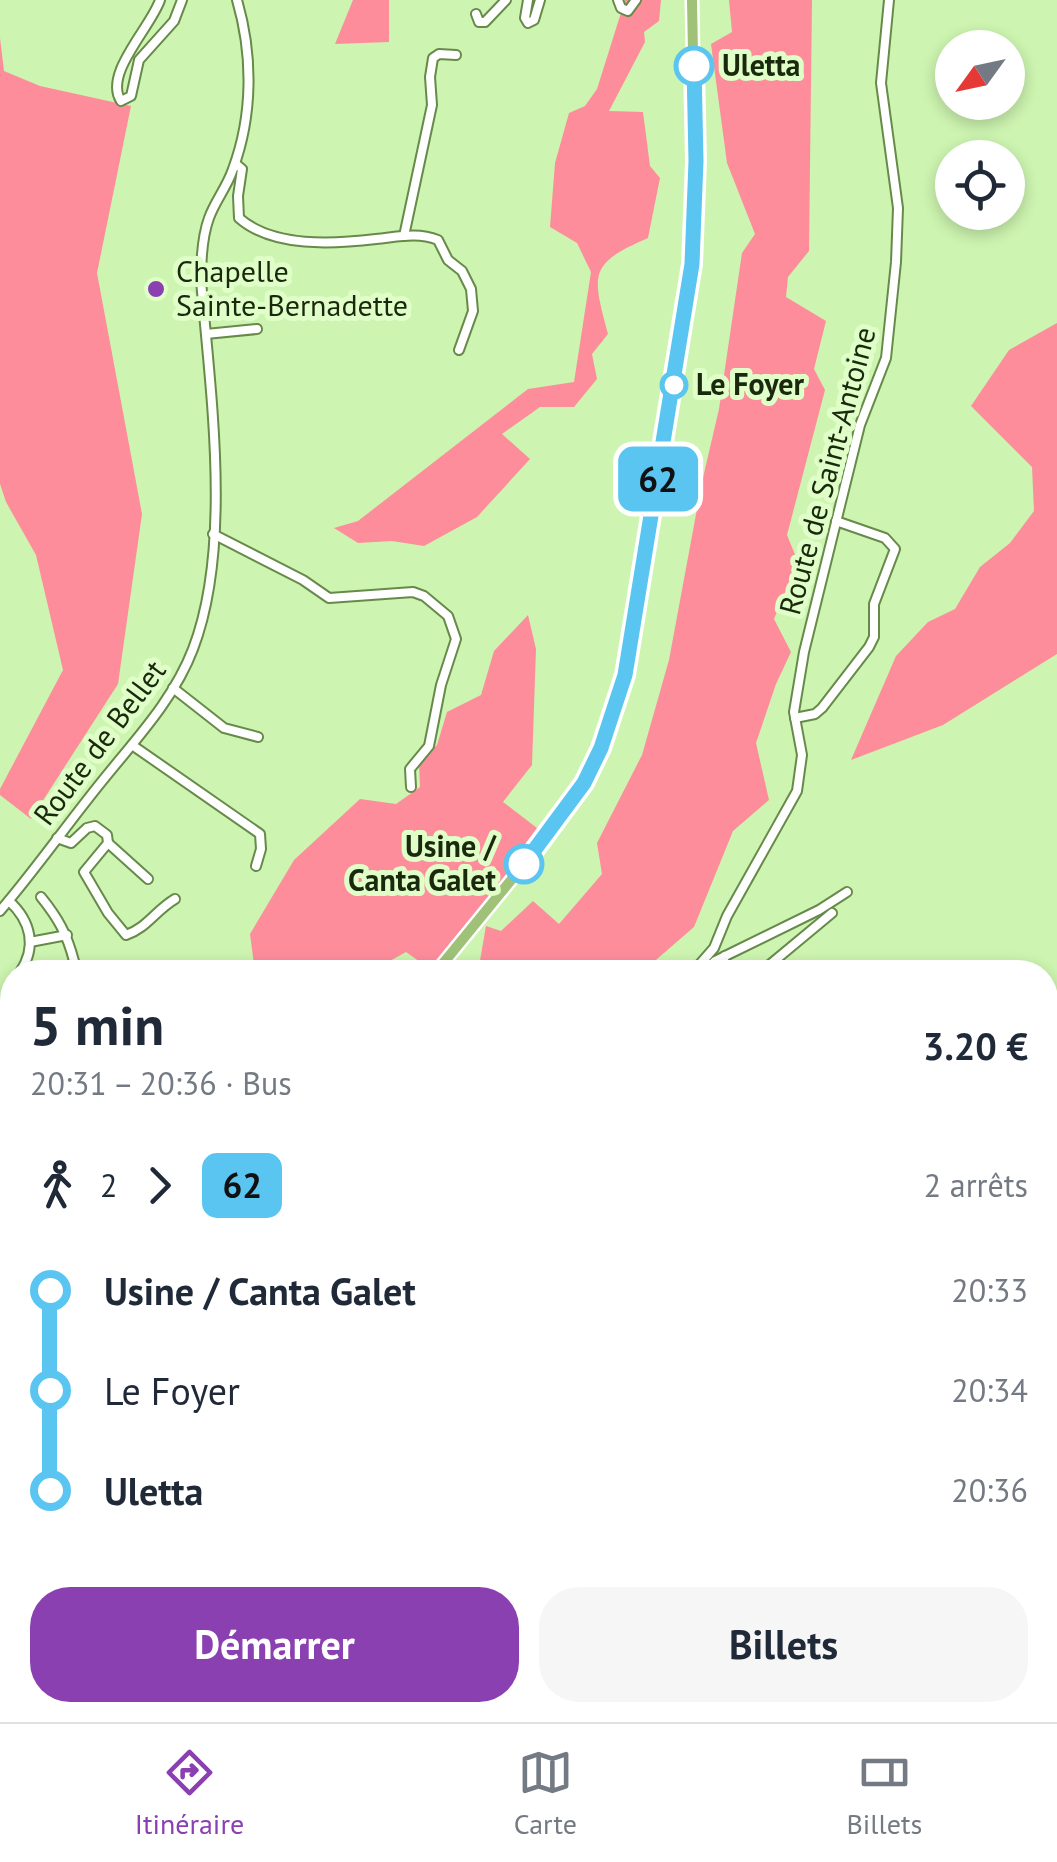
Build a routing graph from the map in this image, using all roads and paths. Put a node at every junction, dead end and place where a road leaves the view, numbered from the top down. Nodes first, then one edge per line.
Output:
1 (160, 0) edge
2 (182, 0) edge
3 (237, 0) edge
4 (506, 0) edge
5 (528, 0) edge
6 (540, 0) edge
7 (618, 0) edge
8 (636, 0) edge
9 (692, 0) edge
10 (893, 0) edge
11 (476, 14) dead end
12 (456, 55) dead end
13 (236, 164) junction
14 (404, 236) junction
15 (256, 329) dead end
16 (206, 334) junction
17 (458, 350) dead end
18 (836, 521) junction
19 (213, 534) junction
20 (174, 688) junction
21 (794, 718) junction
22 (258, 737) dead end
23 (132, 745) junction
24 (411, 787) dead end
25 (57, 838) junction
26 (108, 842) junction
27 (256, 866) dead end
28 (148, 879) dead end
29 (847, 892) dead end
30 (41, 897) dead end
31 (175, 900) dead end
32 (8, 901) junction
33 (0, 911) edge
34 (832, 913) dead end
35 (67, 934) junction
36 (30, 942) junction
37 (726, 956) junction
38 (26, 960) edge
39 (74, 960) edge
40 (446, 960) edge
41 (704, 960) edge
42 (720, 960) edge
43 (724, 960) edge
44 (775, 960) edge

1 - 2 street
3 - 13 street, Route de Bellet
4 - 11 street
5 - 6 street
7 - 8 street
9 - 40 main road
10 - 18 street, Route de Saint-Antoine
12 - 14 street
13 - 14 street
13 - 16 street, Route de Bellet
14 - 17 street
15 - 16 street
16 - 19 street, Route de Bellet
18 - 21 street, Route de Saint-Antoine
18 - 21 street
19 - 20 street, Route de Bellet
19 - 24 street
20 - 22 street
20 - 23 street, Route de Bellet
21 - 41 street, Route de Saint-Antoine
23 - 25 street, Route de Bellet
23 - 27 street
25 - 26 street
25 - 32 street, Route de Bellet
26 - 28 street
26 - 31 street
29 - 37 street
30 - 35 street
32 - 33 street, Route de Bellet
32 - 36 street
34 - 44 street
35 - 36 street
35 - 39 street
36 - 38 street
37 - 42 street
37 - 43 street

